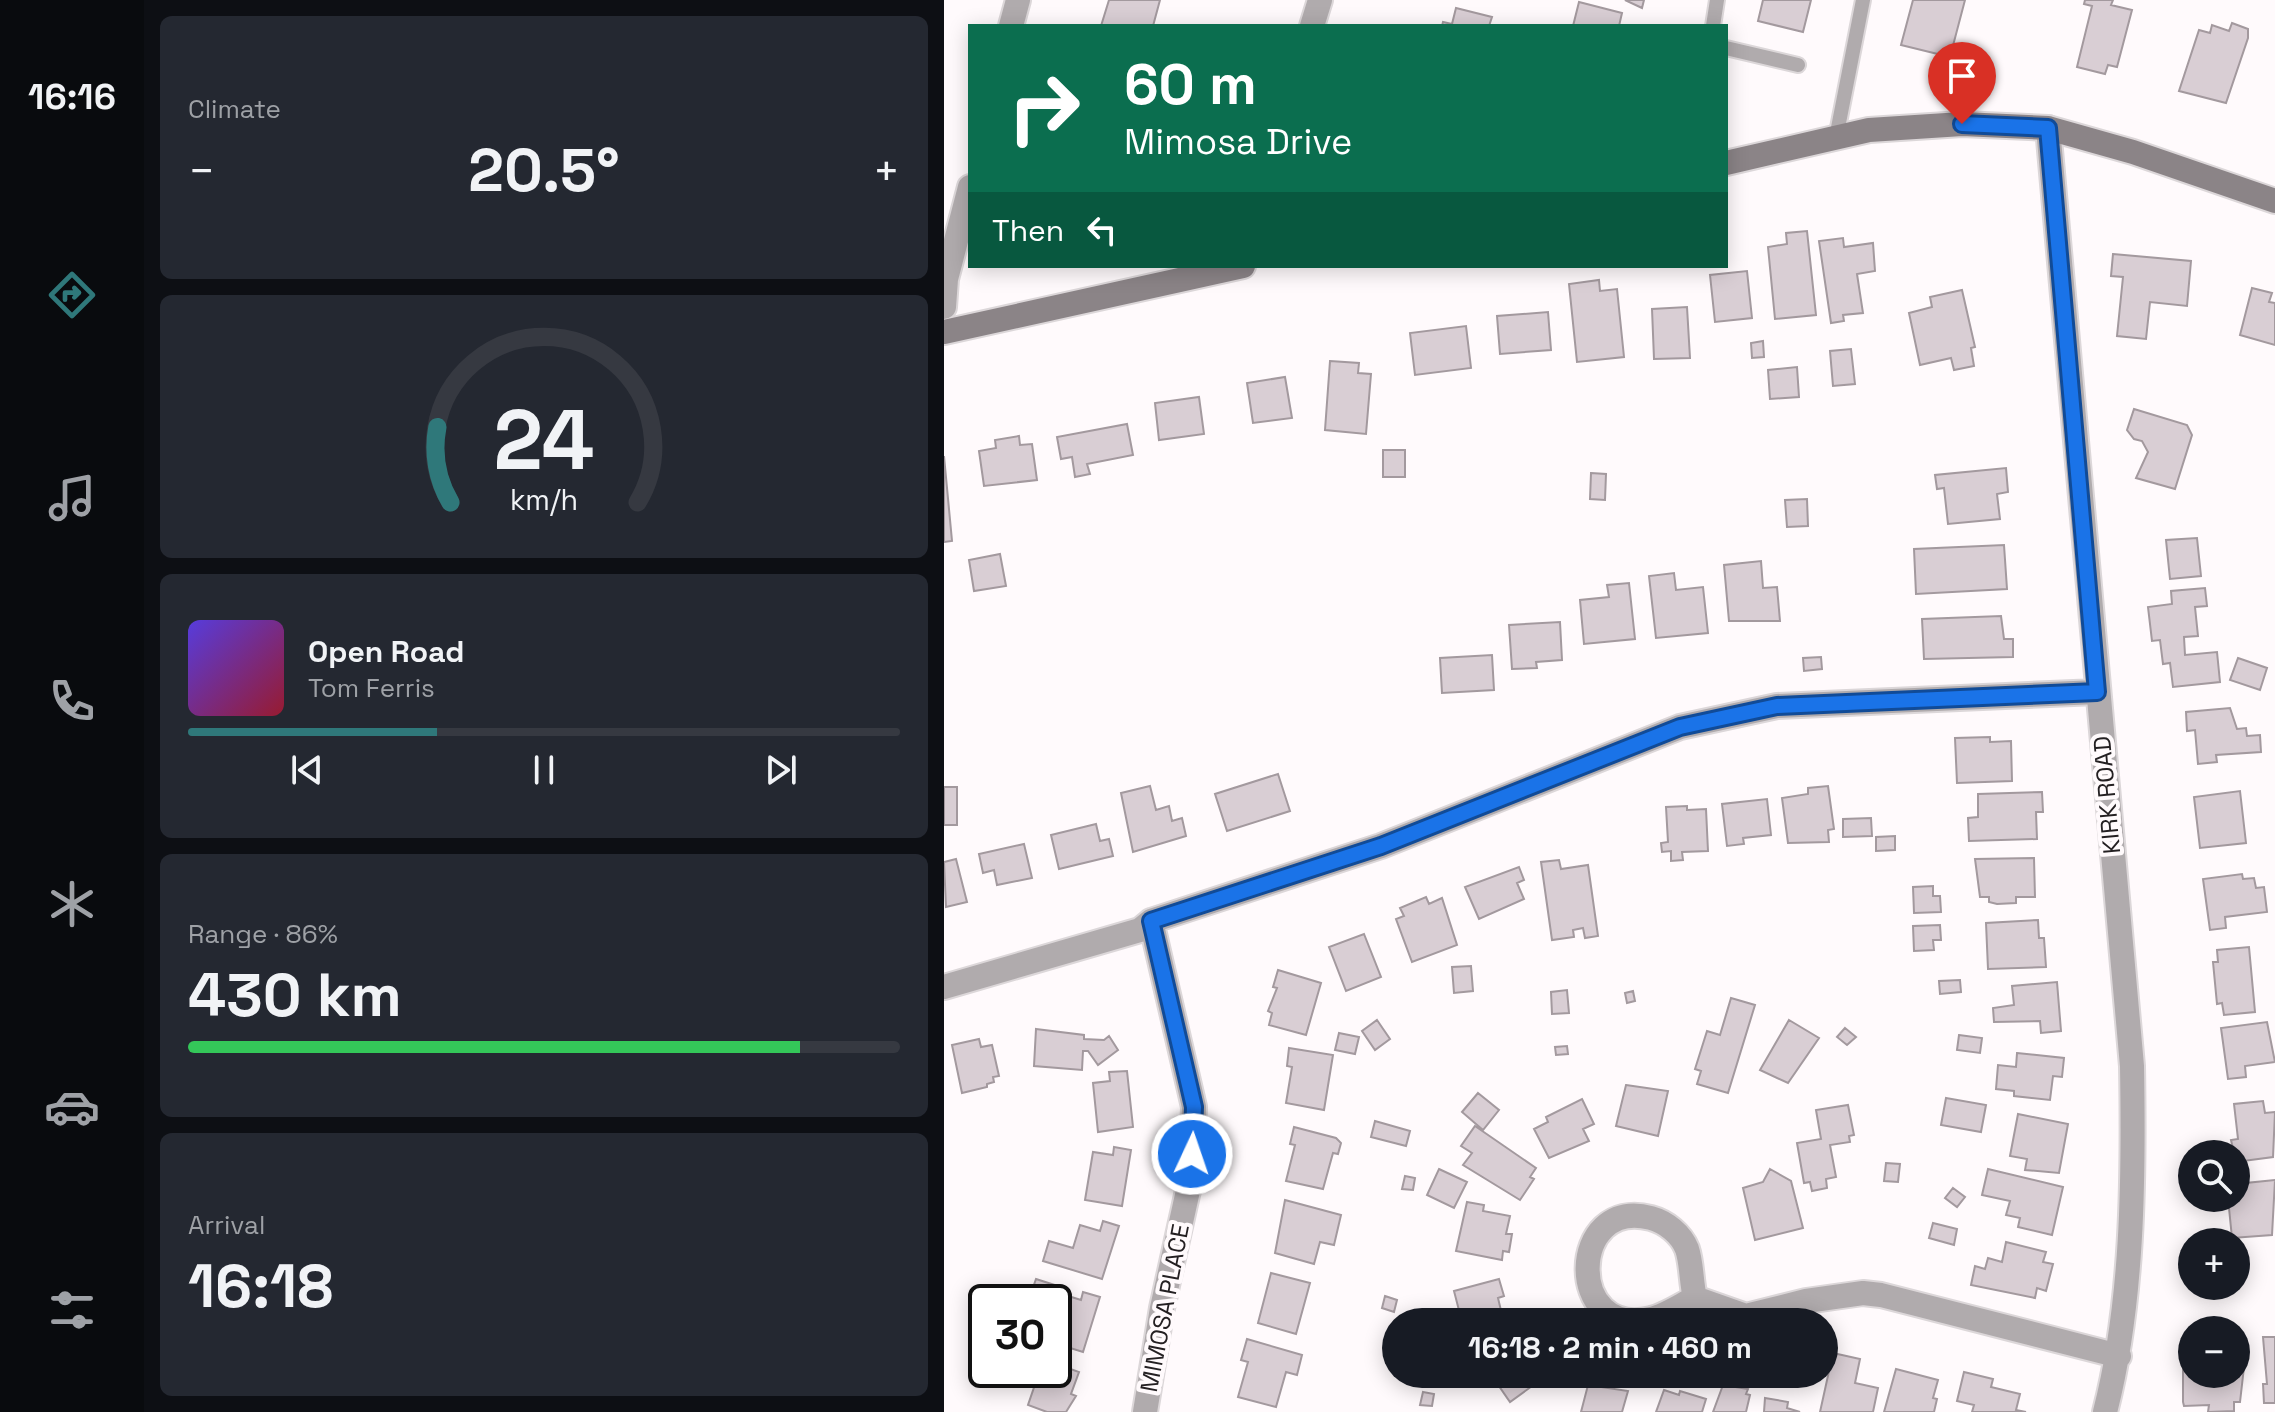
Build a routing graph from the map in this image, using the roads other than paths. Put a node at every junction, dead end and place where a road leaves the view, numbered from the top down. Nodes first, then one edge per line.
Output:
1 (1018, 0) edge
2 (1320, 0) edge
3 (1717, 0) edge
4 (1863, 0) edge
5 (1012, 24) edge
6 (1313, 24) edge
7 (1713, 24) edge
8 (1728, 48) edge
9 (1798, 65) dead end
10 (2048, 128) junction
11 (1836, 138) junction
12 (1728, 163) edge
13 (968, 195) edge
14 (2275, 201) edge
15 (1230, 268) edge
16 (944, 307) edge
17 (944, 332) edge
18 (2097, 692) junction
19 (1151, 921) junction
20 (944, 987) edge
21 (1695, 1298) junction
22 (2119, 1356) junction
23 (1145, 1412) edge
24 (2105, 1412) edge

1 - 5 street
2 - 6 street
3 - 7 lane
4 - 11 lane
8 - 9 lane
10 - 11 main road
10 - 14 main road
10 - 18 street, KIRK ROAD
11 - 12 main road
13 - 16 street
15 - 17 main road
18 - 19 street
18 - 22 street, KIRK ROAD
19 - 20 street
19 - 23 street, MIMOSA PLACE
21 - 21 street
21 - 22 street
22 - 24 street, KIRK ROAD

